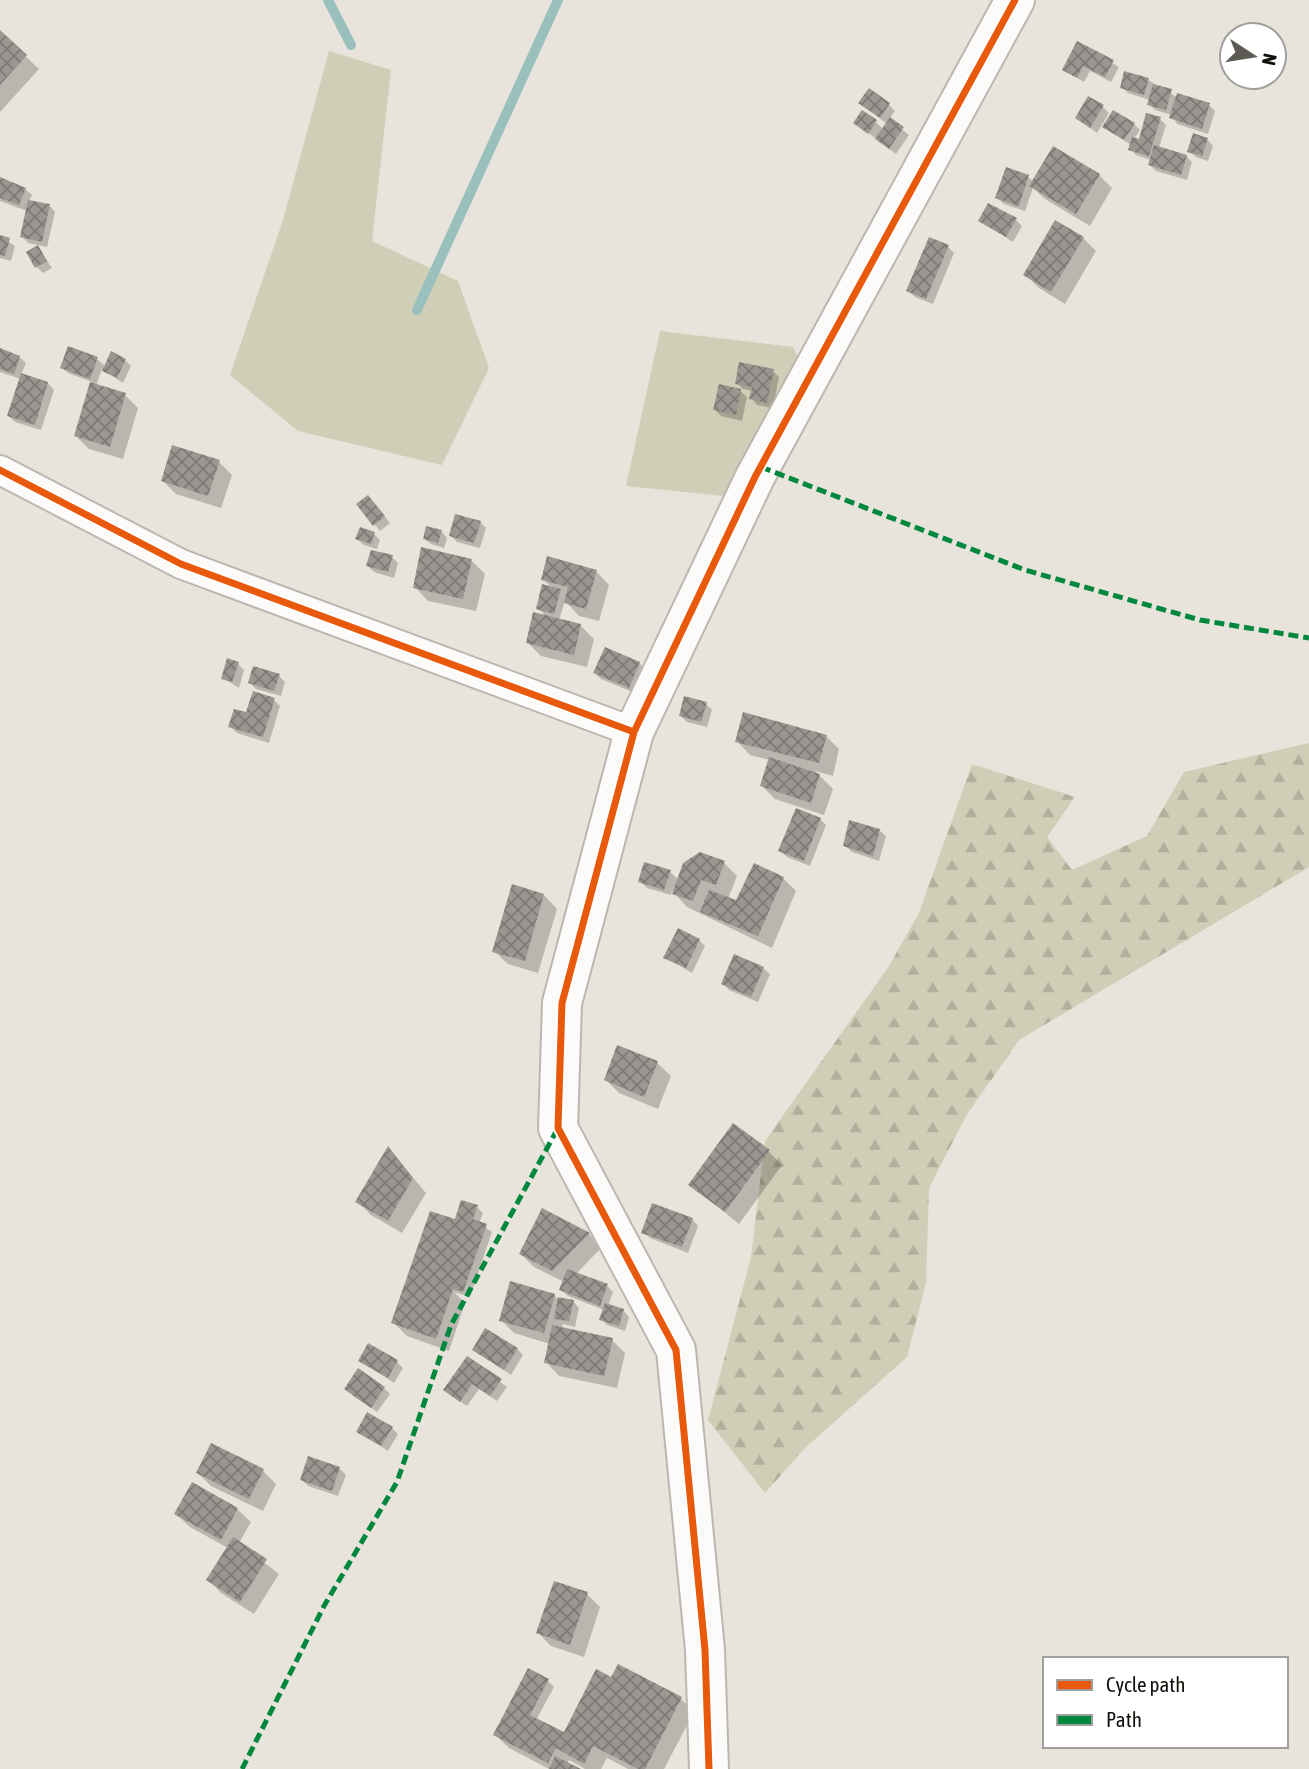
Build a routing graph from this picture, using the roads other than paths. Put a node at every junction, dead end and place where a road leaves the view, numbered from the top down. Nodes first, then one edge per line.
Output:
1 (1015, 0) edge
2 (0, 470) edge
3 (634, 732) junction
4 (709, 1769) edge

1 - 3 street
2 - 3 street
3 - 4 street

